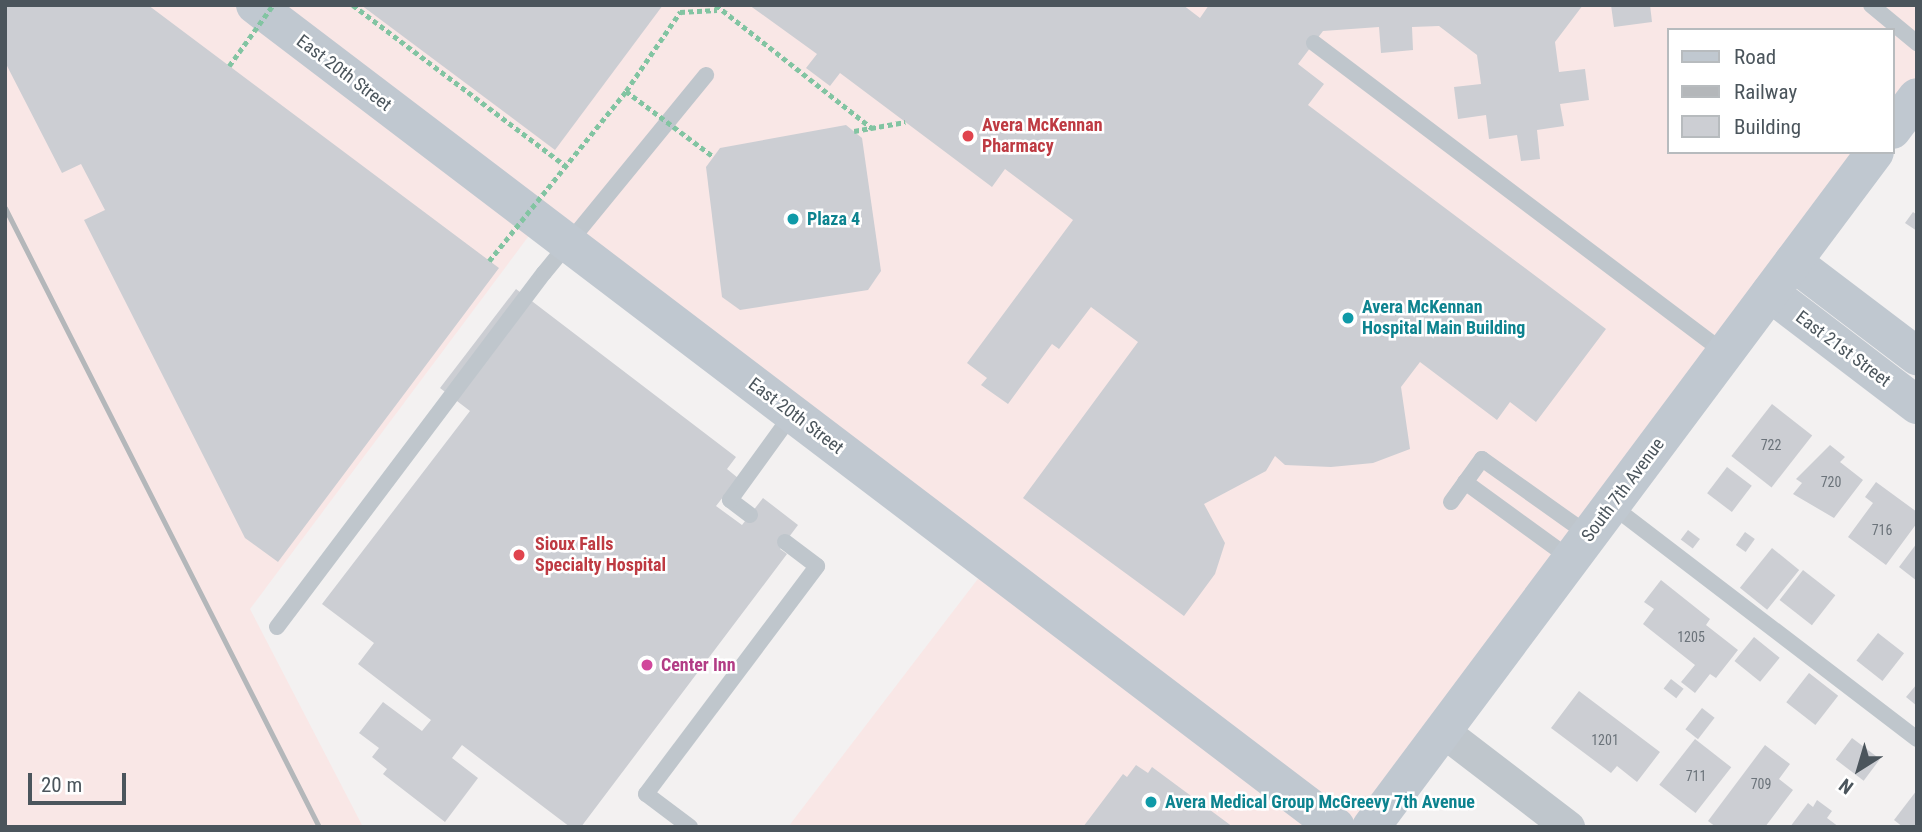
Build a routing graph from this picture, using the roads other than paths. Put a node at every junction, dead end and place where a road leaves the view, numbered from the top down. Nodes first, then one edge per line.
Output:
1 (255, 5) edge
2 (1871, 5) edge
3 (1314, 43) dead end
4 (1917, 43) edge
5 (706, 75) dead end
6 (1917, 97) edge
7 (1894, 127) edge
8 (1874, 154) edge
9 (571, 245) junction
10 (1793, 262) junction
11 (1770, 293) junction
12 (1725, 354) junction
13 (1917, 356) edge
14 (1917, 405) edge
15 (793, 414) junction
16 (1465, 482) junction
17 (1451, 502) dead end
18 (750, 515) dead end
19 (1591, 533) junction
20 (785, 542) dead end
21 (276, 627) dead end
22 (1443, 731) junction
23 (1917, 738) edge
24 (690, 827) edge
25 (1336, 827) edge
26 (1371, 827) edge
27 (1568, 827) edge

1 - 9 street, East 20th Street
2 - 4 lane
3 - 12 lane
5 - 9 lane
6 - 7 street
8 - 10 street, South 7th Avenue
9 - 15 street, East 20th Street
9 - 21 lane
10 - 11 street, South 7th Avenue
10 - 13 street
11 - 12 street, South 7th Avenue
11 - 14 street, East 21st Street
12 - 19 street, South 7th Avenue
15 - 18 lane
15 - 25 street, East 20th Street
16 - 17 lane
16 - 19 lane
16 - 19 lane
19 - 22 street, South 7th Avenue
19 - 23 lane
20 - 24 lane
22 - 26 street, South 7th Avenue
22 - 27 street

